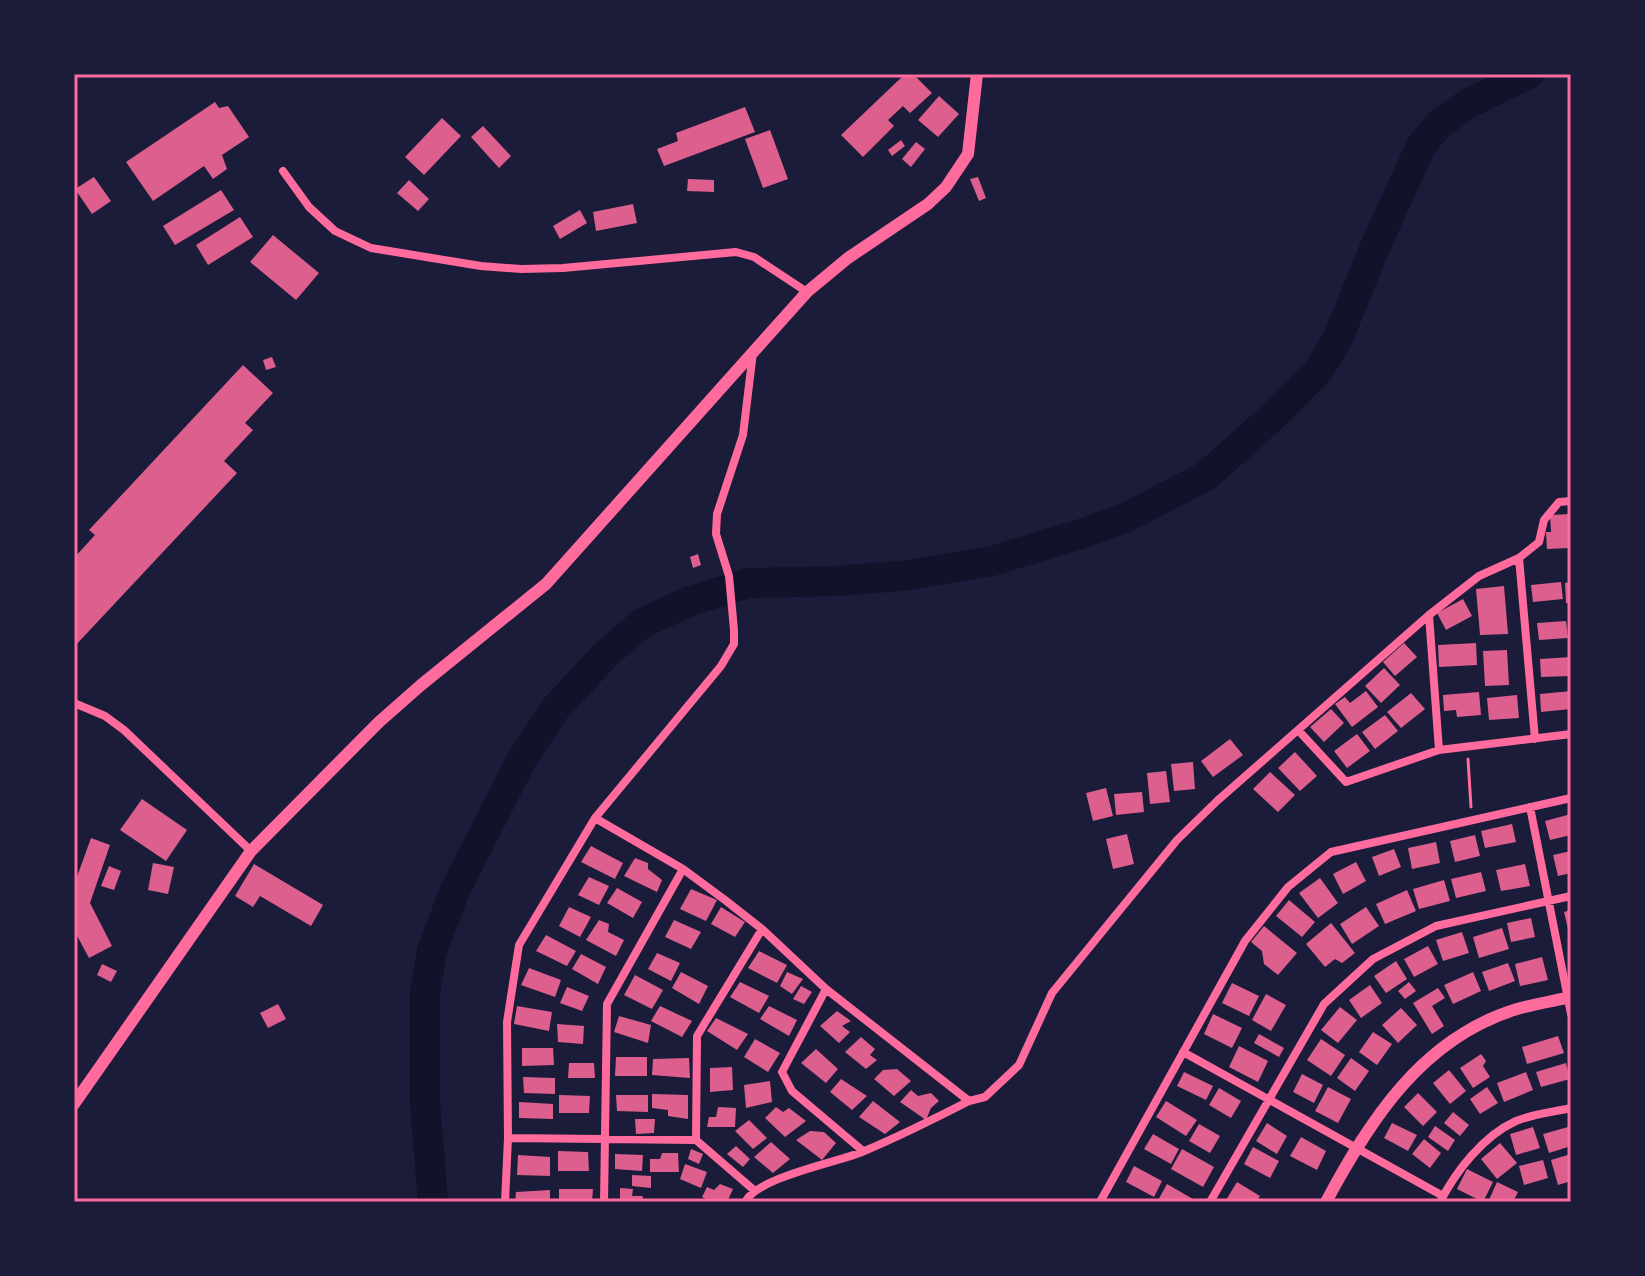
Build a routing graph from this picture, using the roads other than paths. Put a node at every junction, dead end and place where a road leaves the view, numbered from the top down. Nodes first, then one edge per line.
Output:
1 (977, 74) edge
2 (283, 171) dead end
3 (807, 292) junction
4 (754, 352) junction
5 (1571, 501) edge
6 (1519, 558) junction
7 (1429, 615) junction
8 (74, 703) edge
9 (1298, 730) junction
10 (1571, 734) edge
11 (1535, 739) junction
12 (1439, 750) junction
13 (1571, 798) edge
14 (1530, 807) junction
15 (595, 818) junction
16 (251, 851) junction
17 (683, 869) junction
18 (1571, 896) edge
19 (1547, 901) junction
20 (762, 929) junction
21 (826, 989) junction
22 (1569, 997) edge
23 (1571, 1014) edge
24 (1183, 1052) junction
25 (1267, 1100) junction
26 (969, 1101) junction
27 (74, 1104) edge
28 (1571, 1108) edge
29 (508, 1138) junction
30 (604, 1139) junction
31 (696, 1140) junction
32 (1355, 1148) junction
33 (863, 1151) junction
34 (755, 1191) junction
35 (1441, 1199) edge
36 (505, 1202) edge
37 (604, 1202) edge
38 (745, 1202) edge
39 (1100, 1202) edge
40 (1210, 1202) edge
41 (1326, 1202) edge

1 - 3 street
2 - 3 street
3 - 4 street
4 - 15 street
4 - 16 street
5 - 6 street
6 - 7 street
6 - 11 street
7 - 9 street
7 - 12 street
8 - 16 street
9 - 12 street
9 - 26 street
10 - 11 street
11 - 12 street
13 - 14 street
14 - 19 street
14 - 24 street
15 - 17 street
15 - 29 street
16 - 27 street
17 - 20 street
17 - 30 street
18 - 19 street
19 - 22 street
19 - 25 street
20 - 21 street
20 - 31 street
21 - 26 street
21 - 33 street
22 - 23 street
22 - 32 street
24 - 25 street
24 - 39 street
25 - 32 street
25 - 40 street
26 - 33 street
28 - 35 street
29 - 30 street
29 - 36 street
30 - 31 street
30 - 37 street
31 - 34 street
32 - 35 street
32 - 41 street
33 - 34 street
34 - 38 street

